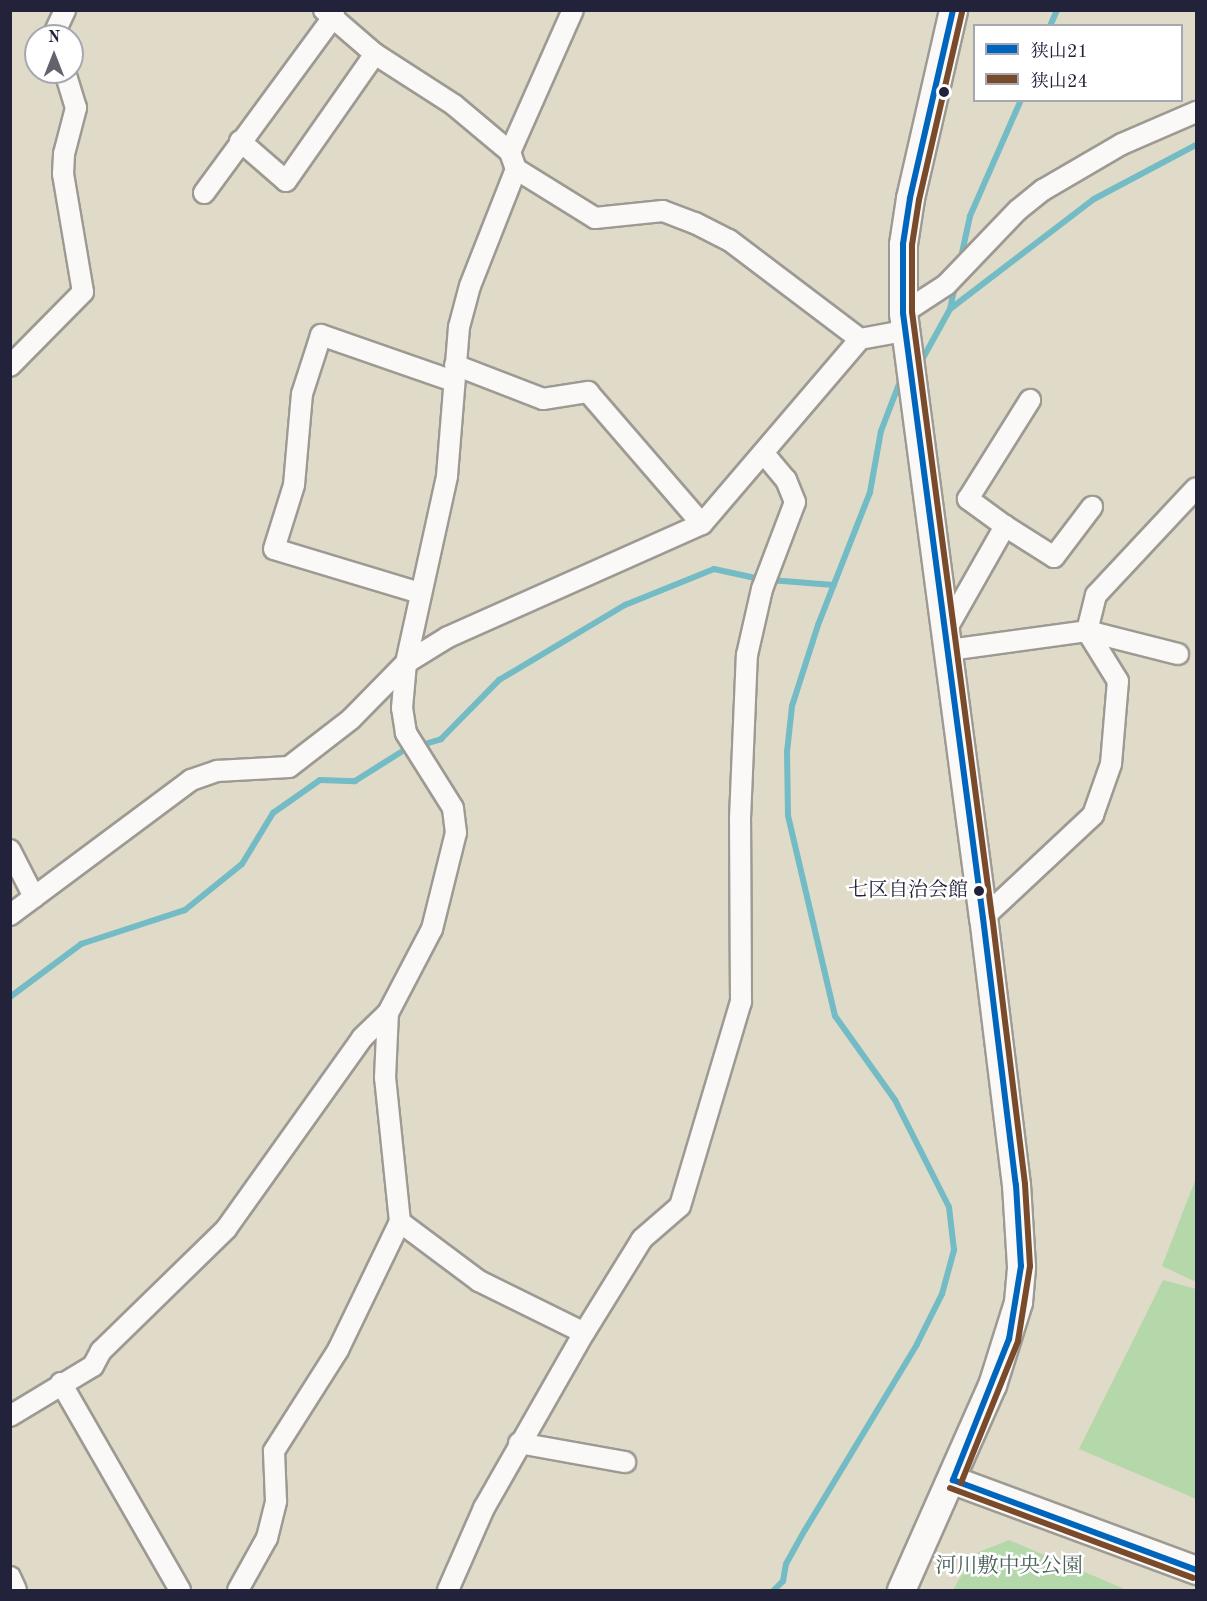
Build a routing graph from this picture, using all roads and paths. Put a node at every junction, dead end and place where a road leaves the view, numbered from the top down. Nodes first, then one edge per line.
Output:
1 (64, 10) edge
2 (573, 10) edge
3 (953, 10) edge
4 (329, 13) edge
5 (58, 24) edge
6 (375, 54) junction
7 (69, 84) edge
8 (1197, 112) edge
9 (240, 141) junction
10 (513, 160) junction
11 (204, 193) dead end
12 (904, 322) junction
13 (860, 339) junction
14 (10, 366) edge
15 (454, 373) junction
16 (1030, 400) dead end
17 (763, 453) junction
18 (1197, 488) edge
19 (1092, 507) dead end
20 (702, 524) junction
21 (1005, 526) junction
22 (420, 593) junction
23 (1087, 631) junction
24 (948, 640) junction
25 (1178, 654) dead end
26 (406, 663) junction
27 (10, 850) edge
28 (34, 897) junction
29 (10, 915) edge
30 (983, 918) junction
31 (388, 1013) junction
32 (400, 1222) junction
33 (584, 1333) junction
34 (61, 1383) junction
35 (10, 1416) edge
36 (519, 1443) junction
37 (625, 1462) dead end
38 (952, 1480) junction
39 (1197, 1570) edge
40 (10, 1577) edge
41 (16, 1590) edge
42 (180, 1590) edge
43 (238, 1590) edge
44 (448, 1590) edge
45 (901, 1590) edge

1 - 5 street
2 - 10 street
3 - 12 main road
4 - 6 street
4 - 9 street
6 - 9 street
6 - 10 street
7 - 14 street
8 - 12 street
9 - 11 street
10 - 13 street
10 - 15 street
12 - 13 street
12 - 24 main road
13 - 17 street
15 - 20 street
15 - 22 street
15 - 22 street
16 - 21 street
17 - 20 street
17 - 33 street
18 - 23 street
19 - 21 street
20 - 26 street
21 - 24 street
22 - 26 street
23 - 24 street
23 - 25 street
23 - 30 street
24 - 30 main road
26 - 28 street
26 - 31 street
27 - 28 street
28 - 29 street
30 - 38 main road
31 - 32 street
31 - 34 street
32 - 33 street
32 - 43 street
33 - 36 street
34 - 35 street
34 - 42 street
36 - 37 street
36 - 44 street
38 - 39 main road
38 - 45 main road
40 - 41 street

